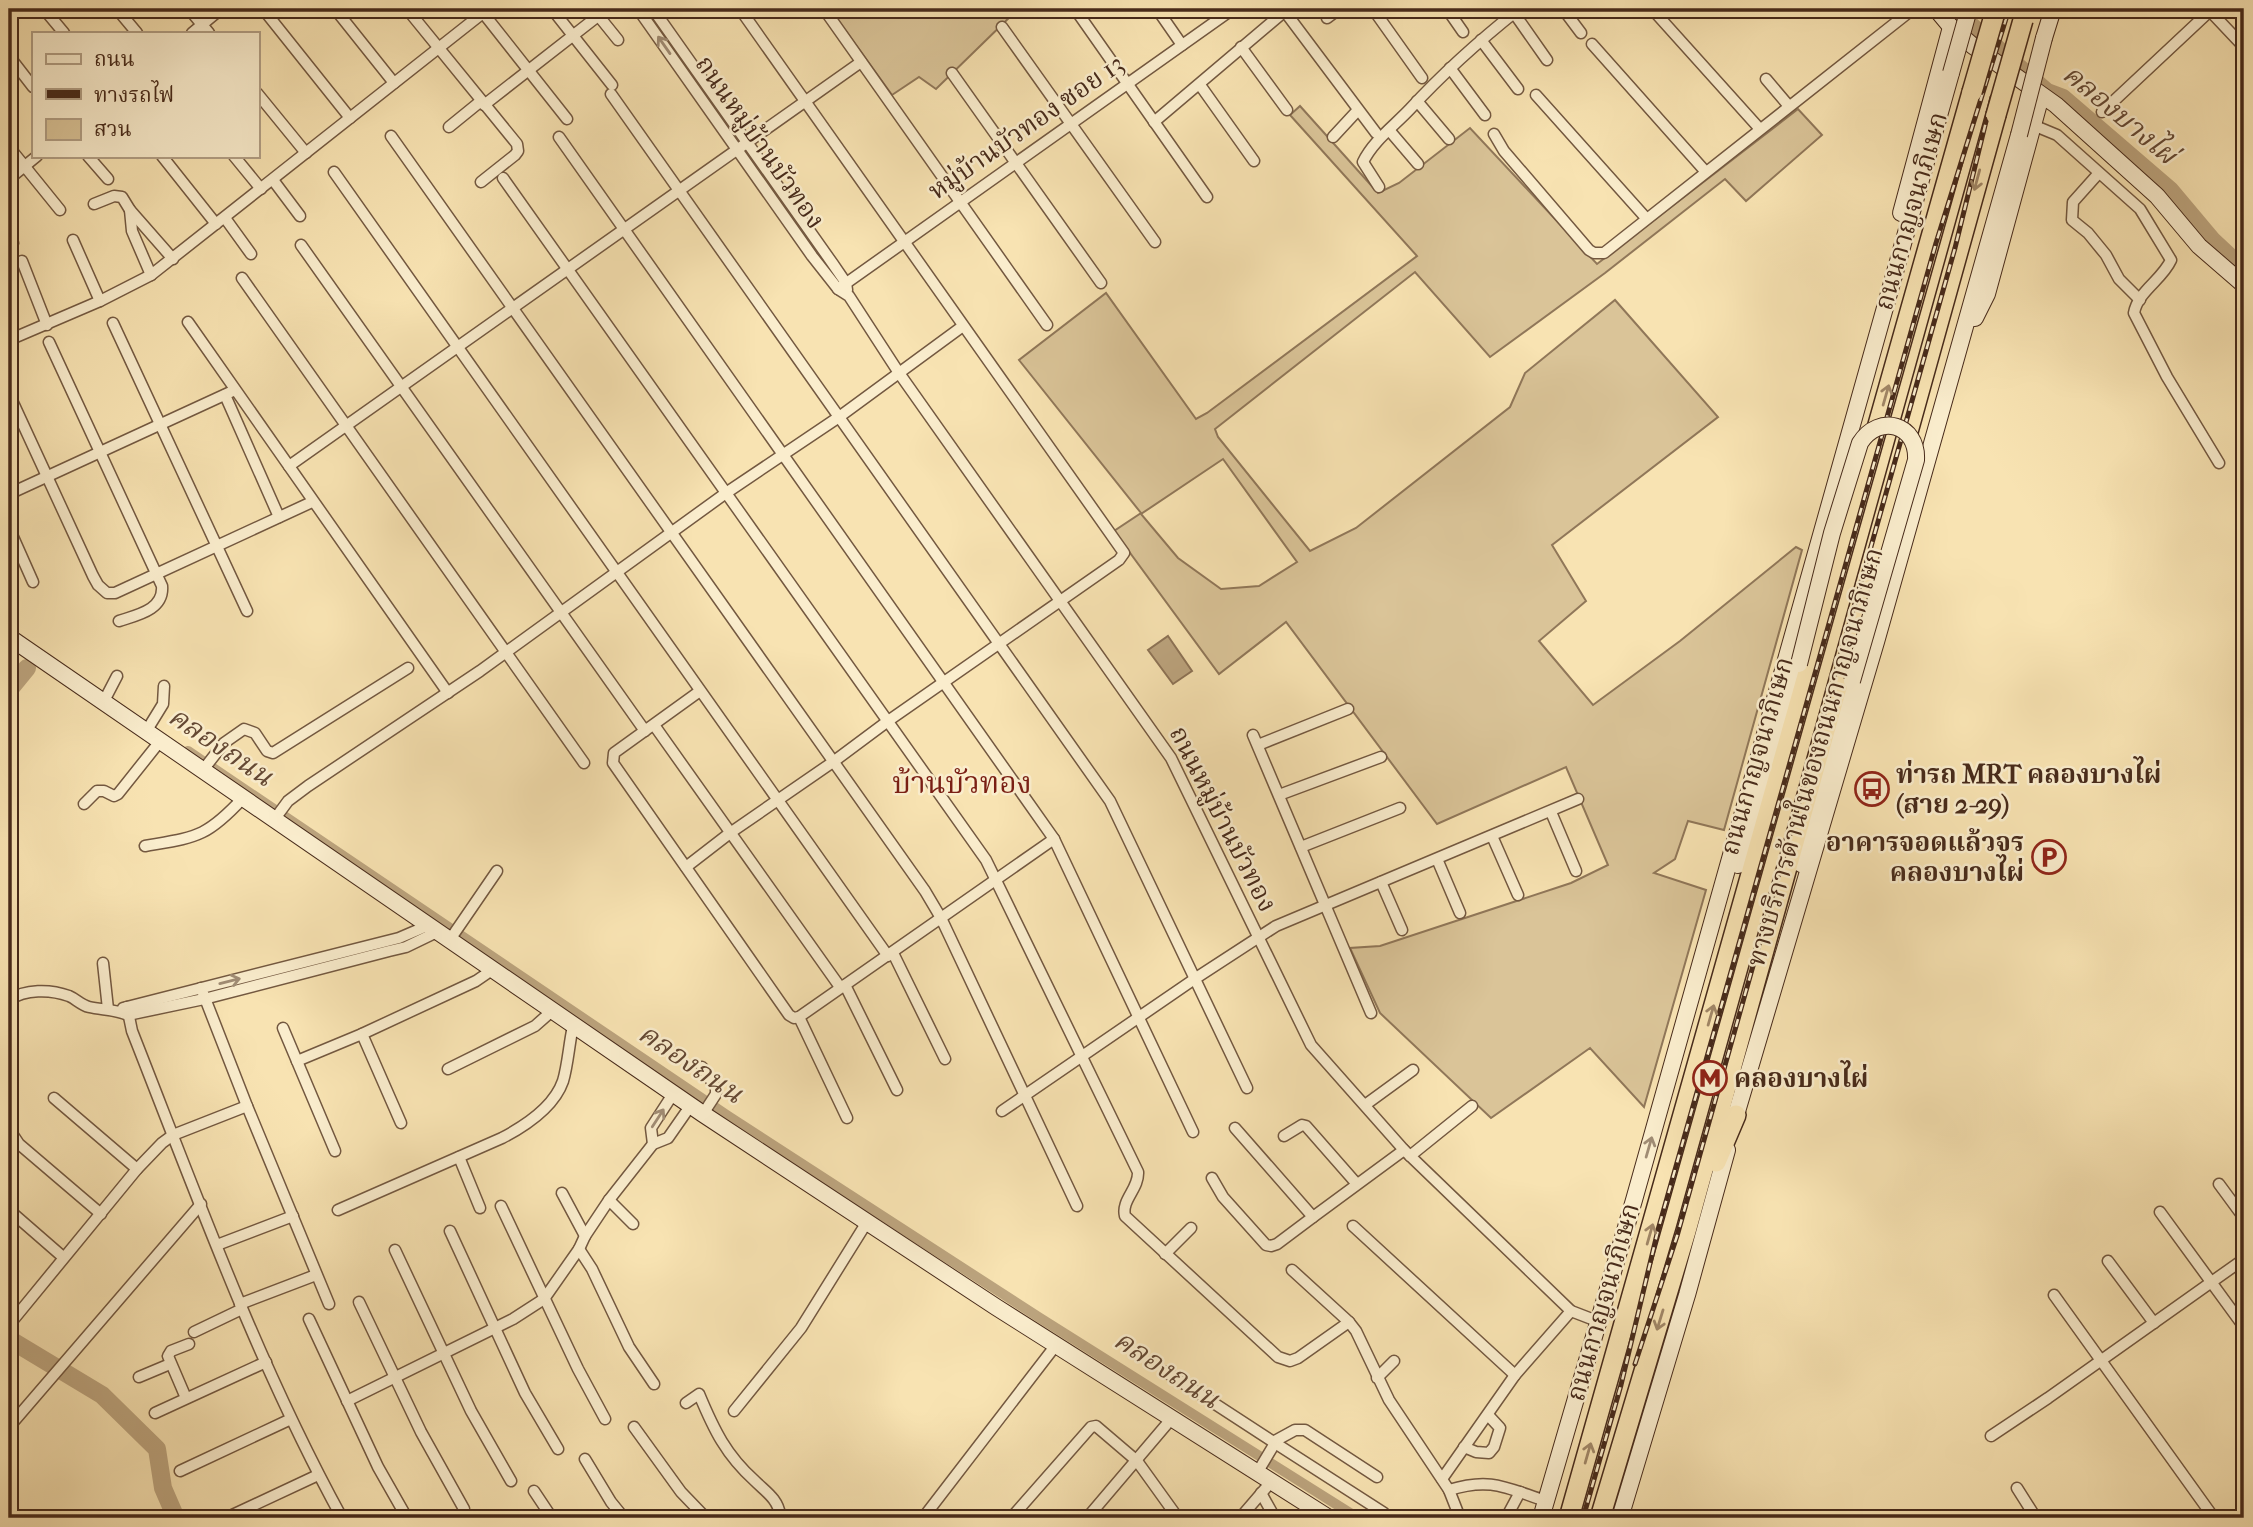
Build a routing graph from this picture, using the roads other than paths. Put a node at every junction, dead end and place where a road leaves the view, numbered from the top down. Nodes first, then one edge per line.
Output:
1 (44, 9) edge
2 (117, 9) edge
3 (189, 9) edge
4 (221, 9) edge
5 (263, 9) edge
6 (335, 9) edge
7 (407, 9) edge
8 (552, 9) edge
9 (638, 9) edge
10 (653, 9) edge
11 (740, 9) edge
12 (824, 9) edge
13 (1074, 9) edge
14 (1157, 9) edge
15 (1233, 9) edge
16 (1339, 9) edge
17 (1373, 9) edge
18 (1447, 9) edge
19 (1563, 9) edge
20 (1652, 9) edge
21 (1913, 9) edge
22 (1936, 9) edge
23 (1969, 9) edge
24 (1996, 9) edge
25 (2053, 9) edge
26 (484, 10) edge
27 (1284, 10) edge
28 (2211, 10) edge
29 (1517, 11) edge
30 (596, 12) edge
31 (2025, 14) edge
32 (1327, 18) dead end
33 (1002, 27) dead end
34 (1951, 27) junction
35 (206, 29) edge
36 (63, 32) edge
37 (136, 32) edge
38 (1463, 32) dead end
39 (1581, 33) dead end
40 (573, 36) junction
41 (618, 40) dead end
42 (1481, 40) junction
43 (1592, 44) dead end
44 (1182, 45) junction
45 (438, 47) junction
46 (1241, 47) junction
47 (2244, 47) edge
48 (9, 56) edge
49 (1547, 60) dead end
50 (862, 62) junction
51 (1450, 68) junction
52 (529, 71) junction
53 (952, 73) dead end
54 (1422, 78) dead end
55 (1766, 79) dead end
56 (394, 83) junction
57 (1127, 84) junction
58 (1200, 85) junction
59 (32, 86) edge
60 (1518, 89) dead end
61 (259, 95) edge
62 (1536, 95) dead end
63 (2041, 96) junction
64 (806, 101) junction
65 (1417, 101) junction
66 (483, 103) junction
67 (1788, 105) junction
68 (1287, 110) dead end
69 (1359, 110) junction
70 (2102, 112) dead end
71 (1485, 115) dead end
72 (350, 118) junction
73 (567, 119) dead end
74 (1154, 122) junction
75 (1071, 123) junction
76 (2033, 125) junction
77 (449, 127) dead end
78 (1759, 128) junction
79 (1389, 130) junction
80 (1376, 133) dead end
81 (1494, 134) dead end
82 (391, 136) dead end
83 (559, 137) dead end
84 (1333, 137) dead end
85 (1449, 139) dead end
86 (743, 146) junction
87 (9, 147) edge
88 (306, 153) junction
89 (34, 158) edge
90 (90, 158) edge
91 (164, 158) edge
92 (236, 158) edge
93 (1254, 161) dead end
94 (1016, 162) junction
95 (1418, 164) dead end
96 (24, 166) junction
97 (1705, 171) junction
98 (334, 172) dead end
99 (2098, 174) junction
100 (503, 178) dead end
101 (9, 179) edge
102 (108, 179) dead end
103 (273, 180) junction
104 (481, 182) dead end
105 (1379, 187) dead end
106 (261, 190) junction
107 (681, 191) junction
108 (1207, 197) dead end
109 (959, 201) junction
110 (94, 204) dead end
111 (60, 210) dead end
112 (130, 210) junction
113 (300, 216) dead end
114 (1646, 218) junction
115 (220, 221) junction
116 (626, 230) junction
117 (73, 240) dead end
118 (905, 242) junction
119 (1155, 242) dead end
120 (302, 245) dead end
121 (251, 254) dead end
122 (173, 259) junction
123 (22, 261) dead end
124 (569, 269) junction
125 (151, 275) junction
126 (242, 278) dead end
127 (1893, 281) junction
128 (1101, 283) dead end
129 (2244, 285) edge
130 (842, 286) junction
131 (2140, 300) junction
132 (100, 302) junction
133 (513, 309) junction
134 (188, 322) dead end
135 (113, 323) dead end
136 (47, 325) junction
137 (1047, 325) dead end
138 (963, 326) junction
139 (9, 340) edge
140 (49, 342) dead end
141 (457, 348) junction
142 (1959, 348) junction
143 (899, 373) junction
144 (402, 387) junction
145 (230, 393) junction
146 (9, 394) edge
147 (839, 417) junction
148 (161, 424) junction
149 (347, 427) junction
150 (99, 453) junction
151 (783, 455) junction
152 (2219, 463) dead end
153 (289, 466) junction
154 (47, 477) junction
155 (726, 493) junction
156 (9, 494) edge
157 (312, 502) junction
158 (279, 517) junction
159 (9, 528) edge
160 (672, 534) junction
161 (216, 545) junction
162 (615, 572) junction
163 (156, 573) junction
164 (33, 582) dead end
165 (1060, 601) junction
166 (247, 611) dead end
167 (560, 611) junction
168 (119, 621) dead end
169 (9, 638) edge
170 (1000, 644) junction
171 (506, 652) junction
172 (408, 668) dead end
173 (116, 680) dead end
174 (943, 682) junction
175 (164, 685) dead end
176 (699, 691) junction
177 (448, 693) junction
178 (105, 699) junction
179 (1348, 709) dead end
180 (888, 721) junction
181 (148, 728) junction
182 (650, 728) junction
183 (161, 740) junction
184 (1381, 757) dead end
185 (833, 762) junction
186 (584, 763) dead end
187 (205, 768) junction
188 (1279, 795) junction
189 (243, 798) junction
190 (1578, 799) dead end
191 (777, 800) junction
192 (84, 804) dead end
193 (1400, 807) dead end
194 (1551, 812) junction
195 (276, 817) junction
196 (730, 833) junction
197 (1492, 836) junction
198 (1054, 839) junction
199 (145, 846) dead end
200 (1301, 847) junction
201 (1437, 859) junction
202 (686, 867) junction
203 (497, 871) dead end
204 (1576, 871) dead end
205 (997, 878) junction
206 (1381, 883) junction
207 (1518, 895) dead end
208 (1325, 906) junction
209 (1461, 912) dead end
210 (941, 918) junction
211 (1402, 930) dead end
212 (442, 933) junction
213 (1259, 938) junction
214 (891, 955) junction
215 (1701, 962) junction
216 (103, 963) dead end
217 (492, 970) junction
218 (1196, 978) junction
219 (843, 986) junction
220 (1773, 986) junction
221 (202, 993) junction
222 (9, 1000) edge
223 (120, 1010) junction
224 (552, 1011) junction
225 (1371, 1013) dead end
226 (799, 1017) junction
227 (1138, 1017) junction
228 (573, 1026) junction
229 (283, 1028) dead end
230 (362, 1034) junction
231 (1081, 1058) junction
232 (945, 1059) dead end
233 (297, 1061) junction
234 (702, 1067) dead end
235 (448, 1069) dead end
236 (1413, 1070) dead end
237 (1247, 1088) dead end
238 (897, 1090) dead end
239 (673, 1094) junction
240 (1025, 1095) junction
241 (54, 1098) dead end
242 (1364, 1105) junction
243 (247, 1106) junction
244 (1472, 1106) dead end
245 (701, 1108) junction
246 (1002, 1111) dead end
247 (1736, 1115) junction
248 (847, 1118) dead end
249 (401, 1123) dead end
250 (1235, 1128) dead end
251 (9, 1129) edge
252 (1193, 1132) dead end
253 (173, 1135) junction
254 (1284, 1136) dead end
255 (653, 1144) junction
256 (335, 1151) dead end
257 (1407, 1153) junction
258 (459, 1157) junction
259 (137, 1169) junction
260 (1212, 1178) dead end
261 (1356, 1183) junction
262 (2219, 1184) dead end
263 (562, 1193) dead end
264 (609, 1200) junction
265 (201, 1204) junction
266 (501, 1206) dead end
267 (1077, 1206) dead end
268 (480, 1208) dead end
269 (9, 1210) edge
270 (338, 1210) dead end
271 (2160, 1212) dead end
272 (101, 1214) junction
273 (293, 1216) junction
274 (1313, 1217) junction
275 (2244, 1218) edge
276 (867, 1222) junction
277 (633, 1224) dead end
278 (1353, 1226) dead end
279 (1191, 1228) dead end
280 (450, 1231) dead end
281 (1686, 1231) junction
282 (585, 1236) junction
283 (217, 1245) junction
284 (579, 1249) junction
285 (395, 1250) dead end
286 (1165, 1254) junction
287 (63, 1257) junction
288 (2244, 1259) edge
289 (2108, 1261) dead end
290 (1292, 1270) dead end
291 (316, 1275) junction
292 (2213, 1282) junction
293 (2054, 1295) dead end
294 (544, 1299) junction
295 (359, 1303) dead end
296 (329, 1304) dead end
297 (241, 1307) junction
298 (1571, 1311) junction
299 (309, 1319) dead end
300 (1597, 1321) junction
301 (1349, 1322) junction
302 (10, 1323) edge
303 (2154, 1323) junction
304 (2244, 1327) edge
305 (495, 1328) junction
306 (194, 1332) dead end
307 (189, 1344) dead end
308 (1056, 1345) junction
309 (443, 1353) junction
310 (2102, 1360) junction
311 (1394, 1361) dead end
312 (265, 1362) junction
313 (170, 1364) junction
314 (1166, 1372) dead end
315 (1515, 1375) junction
316 (139, 1377) dead end
317 (1377, 1378) junction
318 (396, 1379) junction
319 (654, 1384) dead end
320 (186, 1398) junction
321 (347, 1401) junction
322 (685, 1403) dead end
323 (734, 1411) dead end
324 (155, 1413) dead end
325 (1488, 1415) junction
326 (1172, 1418) junction
327 (292, 1419) junction
328 (605, 1419) dead end
329 (9, 1427) edge
330 (634, 1427) dead end
331 (1991, 1436) dead end
332 (1274, 1443) junction
333 (1464, 1447) junction
334 (558, 1449) dead end
335 (585, 1460) dead end
336 (1137, 1461) junction
337 (180, 1471) dead end
338 (318, 1475) junction
339 (1377, 1477) dead end
340 (1263, 1478) junction
341 (1442, 1479) junction
342 (511, 1481) dead end
343 (2017, 1488) dead end
344 (1449, 1490) junction
345 (534, 1491) dead end
346 (1520, 1492) junction
347 (1546, 1501) junction
348 (464, 1509) dead end
349 (1384, 1513) dead end
350 (1172, 1515) edge
351 (226, 1518) edge
352 (342, 1518) edge
353 (407, 1518) edge
354 (552, 1518) edge
355 (624, 1518) edge
356 (706, 1518) edge
357 (778, 1518) edge
358 (923, 1518) edge
359 (1011, 1518) edge
360 (1087, 1518) edge
361 (1240, 1518) edge
362 (1275, 1518) edge
363 (1329, 1518) edge
364 (1460, 1518) edge
365 (1506, 1518) edge
366 (1541, 1518) edge
367 (1569, 1518) edge
368 (1601, 1518) edge
369 (1620, 1518) edge
370 (2036, 1518) edge
371 (2214, 1518) edge

1 - 36 street
2 - 37 street
3 - 35 street
4 - 35 street
5 - 72 street
6 - 56 street
7 - 45 street
8 - 40 street
86 -> 9 street, ถนนหมู่บ้านบัวทอง
10 - 86 street, ถนนหมู่บ้านบัวทอง
11 - 64 street
12 - 50 street
13 - 57 street
14 - 44 street
15 - 44 street, หมู่บ้านบัวทอง ซอย 13
16 - 32 street
17 - 54 street
18 - 38 street
19 - 39 street
20 - 78 street
21 - 67 street
22 - 34 main road
23 - 127 main road, bridge
367 -> 24 highway, ถนนกาญจนาภิเษก, bridge
25 - 142 main road, ทางบริการด้านในของถนนกาญจนาภิเษก, bridge
26 - 45 street
26 - 52 street
27 - 46 street
27 - 69 street
28 - 47 street
28 - 70 street
29 - 42 street
29 - 49 street
30 - 40 street
30 - 41 street
31 -> 281 highway, bridge
33 - 75 street
34 - 63 main road
34 - 127 main road
40 - 52 street
40 - 107 street
42 - 51 street
42 - 60 street
43 - 97 street
44 - 57 street, หมู่บ้านบัวทอง ซอย 13
45 - 56 street
45 - 66 street
46 - 58 street
46 - 68 street
48 - 59 street
50 - 64 street
50 - 109 street
51 - 65 street
51 - 71 street
52 - 66 street
52 - 73 street
53 - 94 street
55 - 67 street
56 - 72 street
57 - 74 street
57 - 75 street, หมู่บ้านบัวทอง ซอย 13
58 - 74 street
58 - 93 street
61 - 88 street
62 - 114 street
63 - 76 main road
63 - 129 main road
64 - 86 street
64 - 118 street
65 - 79 street
65 - 85 street
66 - 77 street
66 - 104 street
67 - 78 street
69 - 80 street
69 - 84 street
72 - 88 street
74 - 108 street
75 - 94 street, หมู่บ้านบัวทอง ซอย 13
75 - 119 street
76 - 99 street
76 - 142 main road
78 - 97 street
79 - 95 street
79 - 105 street
81 - 114 street
82 - 133 street
83 - 116 street
86 - 107 street
86 - 130 street, ถนนหมู่บ้านบัวทอง
87 - 96 street
88 - 103 street
89 - 96 street
90 - 102 street
91 - 115 street
92 - 106 street
94 - 109 street, หมู่บ้านบัวทอง ซอย 13
94 - 128 street
96 - 101 street
96 - 111 street
97 - 114 street
98 - 141 street
99 - 131 street
99 - 131 street
100 - 124 street
103 - 106 street
103 - 113 street
106 - 115 street
107 - 116 street
107 - 147 street
109 - 118 street, หมู่บ้านบัวทอง ซอย 13
109 - 137 street
110 - 112 street
112 - 122 street
112 - 125 street
115 - 121 street
115 - 122 street
116 - 124 street
116 - 151 street
117 - 132 street
118 - 130 street, หมู่บ้านบัวทอง ซอย 13
118 - 138 street
120 - 144 street
122 - 125 street
123 - 136 street
124 - 133 street
124 - 155 street
125 - 132 street
126 - 149 street
127 - 215 main road
130 - 143 street, ถนนหมู่บ้านบัวทอง
131 - 152 street
132 - 136 street
133 - 141 street
133 - 160 street
134 - 145 street
135 - 148 street
136 - 139 street
138 - 143 street
138 - 165 street
140 - 150 street
141 - 144 street
141 - 162 street
142 - 220 main road, ทางบริการด้านในของถนนกาญจนาภิเษก
143 - 147 street
143 - 165 street, ถนนหมู่บ้านบัวทอง
144 - 149 street
144 - 167 street
145 - 148 street
145 - 153 street
145 - 158 street
146 - 154 street
147 - 151 street
147 - 170 street
148 - 150 street
148 - 161 street
149 - 153 street
149 - 171 street
150 - 154 street
150 - 163 street
151 - 155 street
151 - 174 street
153 - 157 street
154 - 156 street
154 - 163 street
155 - 160 street
155 - 180 street
157 - 158 street
157 - 177 street
158 - 161 street
159 - 164 street
160 - 162 street
160 - 185 street
161 - 163 street
161 - 166 street
162 - 167 street
162 - 176 street
163 - 168 street
165 - 170 street
165 - 213 street, ถนนหมู่บ้านบัวทอง
167 - 171 street
167 - 182 street
169 - 178 main road
170 - 174 street
170 - 218 street
171 - 177 street
171 - 186 street
172 - 187 street
173 - 178 street
174 - 180 street
174 - 198 street
175 - 181 street
176 - 182 street
176 - 191 street
177 - 195 street
178 - 181 main road
179 - 188 street
180 - 185 street
180 - 205 street
181 - 183 main road
182 - 196 street
182 - 202 street
183 - 187 main road
183 - 192 street
184 - 188 street
185 - 191 street
185 - 210 street
187 - 189 main road
188 - 200 street
189 - 195 main road
189 - 199 street
190 - 194 street
191 - 196 street
191 - 214 street
193 - 200 street
194 - 197 street
194 - 204 street
195 - 212 main road
196 - 202 street
196 - 219 street
197 - 201 street
197 - 207 street
198 - 205 street
198 - 227 street
200 - 208 street
201 - 206 street
201 - 209 street
202 - 226 street
203 - 212 street
205 - 210 street
205 - 231 street
206 - 208 street
206 - 211 street
208 - 213 street
208 - 225 street
210 - 214 street
210 - 240 street
212 - 217 main road
212 - 221 street
213 - 218 street
213 - 242 street, ถนนหมู่บ้านบัวทอง
214 - 219 street
214 - 232 street
215 - 220 main road, bridge
300 -> 215 main road
216 - 223 street
217 - 224 main road
217 - 230 street
218 - 227 street
218 - 237 street
219 - 226 street
219 - 238 street
220 - 247 main road, ทางบริการด้านในของถนนกาญจนาภิเษก
221 - 223 street
221 - 243 street
222 - 223 street
223 - 253 street
224 - 228 main road
224 - 235 street
226 - 248 street
227 - 231 street
227 - 252 street
228 - 239 main road
228 - 258 street
229 - 233 street
230 - 233 street
230 - 249 street
231 - 240 street
231 - 286 street
233 - 256 street
234 - 245 street
236 - 242 street
239 - 245 main road
255 -> 239 street
240 - 246 street
240 - 267 street
241 - 259 street
242 - 257 street, ถนนหมู่บ้านบัวทอง
243 - 253 street
243 - 273 street
244 - 257 street
245 - 255 street
245 - 276 main road
247 - 281 highway
247 - 369 main road, ทางบริการด้านในของถนนกาญจนาภิเษก
250 - 274 street
251 - 272 street
253 - 259 street
253 - 265 street
254 - 261 street
255 - 264 street
257 - 261 street
257 - 298 street, ถนนหมู่บ้านบัวทอง
258 - 268 street
258 - 270 street
259 - 272 street
260 - 274 street
261 - 274 street
262 - 275 street
263 - 282 street
264 - 277 street
264 - 282 street
265 - 283 street
265 - 329 street
266 - 294 street
269 - 287 street
271 - 292 street
272 - 287 street
273 - 283 street
273 - 291 street
276 - 308 main road
276 - 323 street
278 - 315 street
279 - 286 street
280 - 305 street
281 -> 368 highway
282 - 284 street
283 - 297 street
284 - 294 street
284 - 319 street
285 - 309 street
286 - 301 street
287 - 302 street
288 - 292 street
289 - 303 street
290 - 301 street
291 - 296 street
291 - 297 street
292 - 303 street
292 - 304 street
293 - 310 street
294 - 305 street
294 - 328 street
295 - 318 street
297 - 306 street
297 - 312 street
298 - 300 street, ถนนหมู่บ้านบัวทอง
298 - 315 street
299 - 321 street
300 - 347 main road
301 - 317 street
303 - 310 street
305 - 309 street
305 - 334 street
307 - 313 street
308 - 326 main road
308 - 358 street
309 - 318 street
309 - 342 street
310 - 331 street
310 - 371 street
311 - 317 street
312 - 320 street
312 - 327 street
313 - 316 street
313 - 320 street
314 - 332 street
315 - 325 street
317 - 341 street
318 - 321 street
318 - 348 street
320 - 324 street
321 - 353 street
322 - 357 street
325 - 333 street
325 - 333 street
326 - 336 street
326 - 340 main road
327 - 337 street
327 - 338 street
330 - 356 street
332 - 339 street
332 - 340 street
332 - 349 street
333 - 341 street
335 - 355 street
336 - 350 street
336 - 359 street
336 - 360 street
338 - 351 street
338 - 352 street
340 - 361 street
340 - 362 street
340 - 363 main road
341 - 344 street
343 - 370 street
344 - 346 street
344 - 364 street
345 - 354 street
346 - 347 street
346 - 365 street
347 - 366 main road

